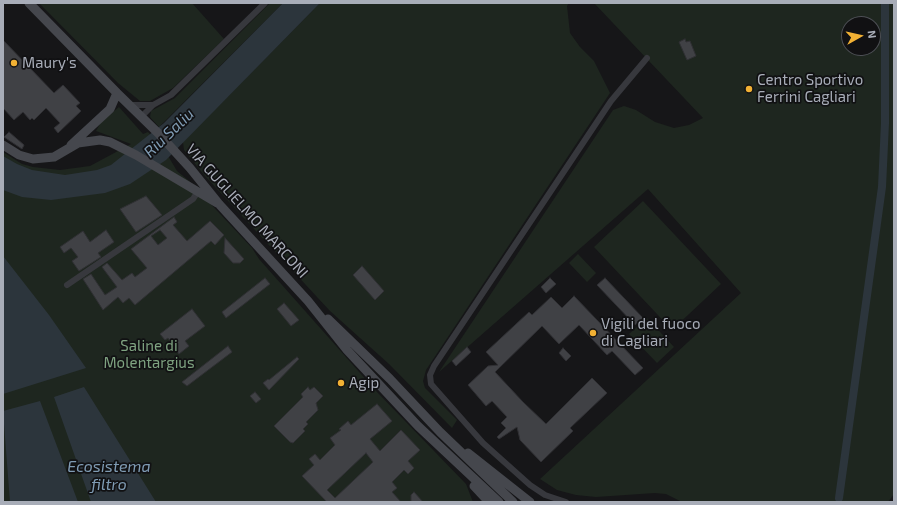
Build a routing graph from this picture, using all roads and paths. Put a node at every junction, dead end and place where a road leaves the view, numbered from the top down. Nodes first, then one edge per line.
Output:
1 (29, 3) edge
2 (265, 3) edge
3 (647, 58) dead end
4 (117, 93) junction
5 (129, 105) junction
6 (153, 105) junction
7 (144, 119) junction
8 (3, 145) edge
9 (69, 147) junction
10 (197, 192) junction
11 (219, 204) junction
12 (67, 285) dead end
13 (308, 300) junction
14 (390, 379) junction
15 (418, 426) junction
16 (489, 502) edge
17 (499, 502) edge
18 (513, 502) edge
19 (530, 502) edge
20 (566, 502) edge

1 - 4 main road, VIA GUGLIELMO MARCONI
2 - 6 street
3 - 20 street
4 - 5 main road, VIA GUGLIELMO MARCONI
4 - 9 main road
5 - 6 street
5 - 7 main road, VIA GUGLIELMO MARCONI
6 - 7 street
7 - 11 main road, VIA GUGLIELMO MARCONI
8 - 9 main road
9 - 10 main road
10 - 11 main road
10 - 12 street
11 - 13 main road, VIA GUGLIELMO MARCONI
13 - 14 main road, VIA GUGLIELMO MARCONI
13 - 15 main road, VIA GUGLIELMO MARCONI
14 - 18 main road, VIA GUGLIELMO MARCONI
14 - 19 main road
15 - 16 main road
15 - 17 main road, VIA GUGLIELMO MARCONI

